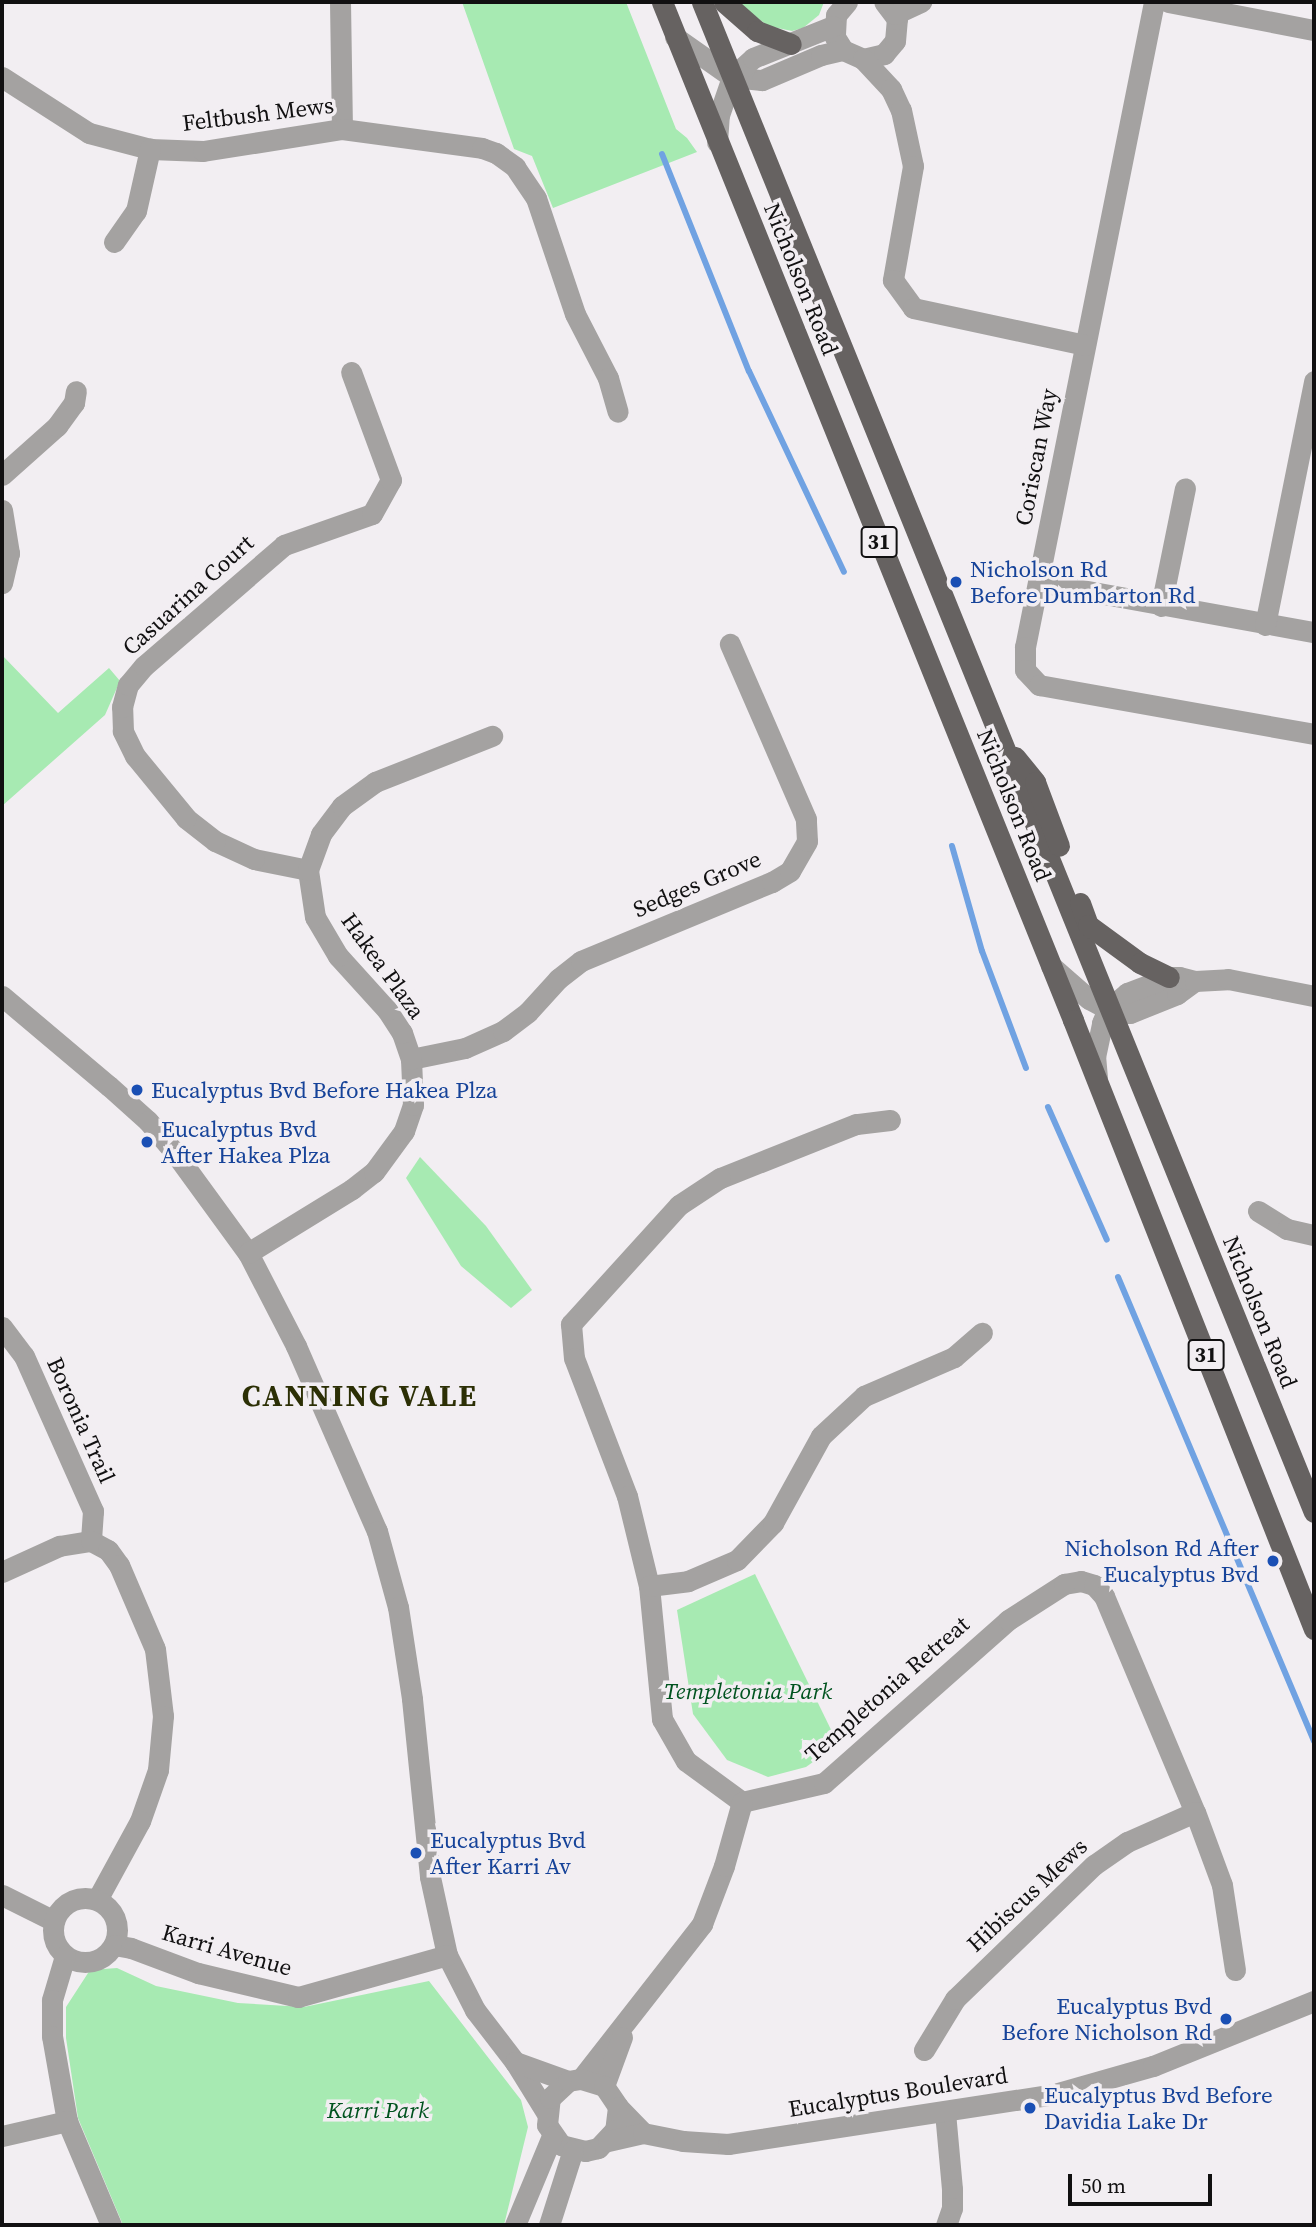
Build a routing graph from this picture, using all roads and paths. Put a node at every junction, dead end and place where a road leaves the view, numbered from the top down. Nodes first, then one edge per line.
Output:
1 (340, 2) edge
2 (662, 2) edge
3 (702, 2) edge
4 (724, 2) edge
5 (847, 2) edge
6 (921, 2) edge
7 (1154, 2) edge
8 (1168, 2) edge
9 (890, 8) edge
10 (833, 26) junction
11 (1314, 30) edge
12 (676, 37) junction
13 (791, 44) junction
14 (843, 50) junction
15 (888, 50) junction
16 (863, 59) junction
17 (2, 78) edge
18 (732, 78) junction
19 (891, 89) junction
20 (342, 129) junction
21 (717, 142) junction
22 (150, 149) junction
23 (114, 242) dead end
24 (1085, 345) junction
25 (351, 372) dead end
26 (1314, 381) edge
27 (76, 391) dead end
28 (618, 412) dead end
29 (2, 475) edge
30 (1304, 483) edge
31 (1185, 488) dead end
32 (2, 510) edge
33 (1038, 582) junction
34 (2, 583) edge
35 (1161, 606) junction
36 (1265, 625) junction
37 (1314, 632) edge
38 (730, 644) dead end
39 (1314, 734) edge
40 (492, 736) dead end
41 (1001, 738) junction
42 (308, 870) junction
43 (1051, 966) junction
44 (1169, 977) junction
45 (1195, 981) junction
46 (2, 996) edge
47 (1314, 996) edge
48 (2, 1008) edge
49 (1108, 1009) junction
50 (24, 1017) junction
51 (411, 1059) junction
52 (1097, 1081) junction
53 (890, 1120) dead end
54 (1258, 1212) dead end
55 (1314, 1235) edge
56 (248, 1253) junction
57 (2, 1327) edge
58 (982, 1333) dead end
59 (1314, 1512) edge
60 (91, 1541) junction
61 (2, 1572) edge
62 (649, 1586) junction
63 (1314, 1629) edge
64 (742, 1802) junction
65 (1195, 1812) junction
66 (2, 1895) edge
67 (97, 1900) junction
68 (54, 1921) junction
69 (114, 1945) junction
70 (447, 1955) junction
71 (65, 1956) junction
72 (1235, 1970) dead end
73 (1314, 2001) edge
74 (629, 2019) junction
75 (924, 2050) dead end
76 (515, 2062) junction
77 (574, 2080) junction
78 (604, 2086) junction
79 (618, 2107) junction
80 (546, 2112) junction
81 (945, 2112) junction
82 (67, 2121) junction
83 (643, 2133) junction
84 (2, 2136) edge
85 (552, 2136) junction
86 (608, 2141) junction
87 (573, 2150) junction
88 (111, 2225) edge
89 (515, 2225) edge
90 (549, 2225) edge
91 (946, 2225) edge

1 - 20 street
2 - 12 main road, Nicholson Road / 31
3 - 18 main road, Nicholson Road / 31
4 - 13 main road
5 - 10 street
6 - 9 street
7 - 24 street, Coriscan Way
8 - 11 street
9 - 15 street
10 - 13 street
10 - 14 street
12 - 18 street
12 - 21 main road, Nicholson Road / 31
13 - 18 street
14 - 16 street
14 - 18 street
15 - 16 street
15 - 19 street
16 - 19 street
17 - 22 street, Feltbush Mews
18 - 21 street
18 - 41 main road, Nicholson Road / 31
19 - 24 street
20 - 22 street, Feltbush Mews
20 - 28 street, Feltbush Mews
21 - 43 main road, Nicholson Road / 31
22 - 23 street
24 - 33 street, Coriscan Way
25 - 42 street, Casuarina Court
26 - 30 street
27 - 29 street
30 - 36 street
31 - 35 street
32 - 34 street
33 - 35 street
33 - 39 street, Coriscan Way
35 - 36 street
36 - 37 street
38 - 51 street, Sedges Grove
40 - 42 street, Hakea Plaza
41 - 44 main road
41 - 49 main road, Nicholson Road / 31
42 - 51 street, Hakea Plaza
43 - 49 street
43 - 52 main road, Nicholson Road / 31
44 - 45 street
44 - 49 street
45 - 47 street
45 - 49 street
46 - 50 street
48 - 50 street
49 - 52 street
49 - 59 main road, Nicholson Road / 31
50 - 56 street
51 - 56 street, Hakea Plaza
52 - 63 main road, Nicholson Road / 31
53 - 62 street
54 - 55 street
56 - 70 street
57 - 60 street, Boronia Trail
58 - 62 street
60 - 61 street
60 - 67 street
62 - 64 street
64 - 65 street, Templetonia Retreat
64 - 74 street
65 - 72 street, Templetonia Retreat
65 - 75 street, Hibiscus Mews
66 - 68 street
67 - 68 street
67 - 69 street
68 - 71 street
69 - 70 street, Karri Avenue
69 - 71 street
70 - 76 street
71 - 82 street
73 - 81 street, Eucalyptus Boulevard
74 - 77 street
74 - 78 street
76 - 77 street
76 - 80 street
77 - 78 street
77 - 80 street
78 - 79 street
79 - 83 street
79 - 86 street
80 - 85 street
81 - 83 street, Eucalyptus Boulevard
81 - 91 street
82 - 84 street
82 - 88 street
83 - 86 street, Eucalyptus Boulevard
85 - 87 street
85 - 89 street
86 - 87 street, Eucalyptus Boulevard
87 - 90 street

